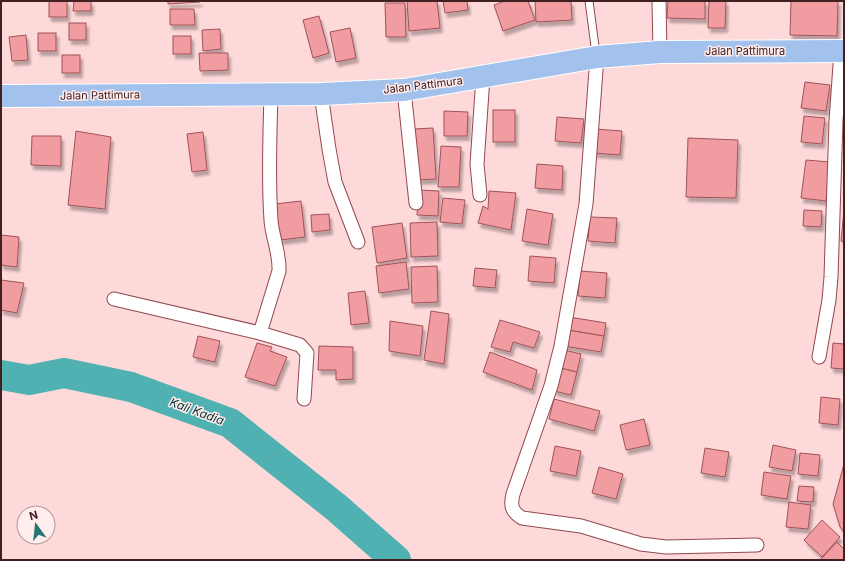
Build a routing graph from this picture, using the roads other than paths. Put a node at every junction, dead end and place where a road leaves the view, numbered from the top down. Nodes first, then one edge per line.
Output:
1 (589, 1) edge
2 (659, 1) edge
3 (843, 51) edge
4 (660, 52) junction
5 (597, 57) junction
6 (482, 77) junction
7 (404, 90) junction
8 (271, 93) junction
9 (321, 94) junction
10 (1, 96) edge
11 (480, 195) dead end
12 (416, 204) dead end
13 (358, 242) dead end
14 (114, 299) dead end
15 (260, 333) junction
16 (819, 357) dead end
17 (304, 399) dead end
18 (757, 545) dead end

1 - 5 lane
2 - 4 street
3 - 4 highway, Jalan Pattimura
3 - 16 street
4 - 5 highway, Jalan Pattimura
5 - 6 highway, Jalan Pattimura
5 - 18 street
6 - 7 highway, Jalan Pattimura
6 - 11 street
7 - 9 highway, Jalan Pattimura
7 - 12 street
8 - 9 highway, Jalan Pattimura
8 - 10 highway, Jalan Pattimura
8 - 15 street
9 - 13 street
14 - 15 street
15 - 17 street

